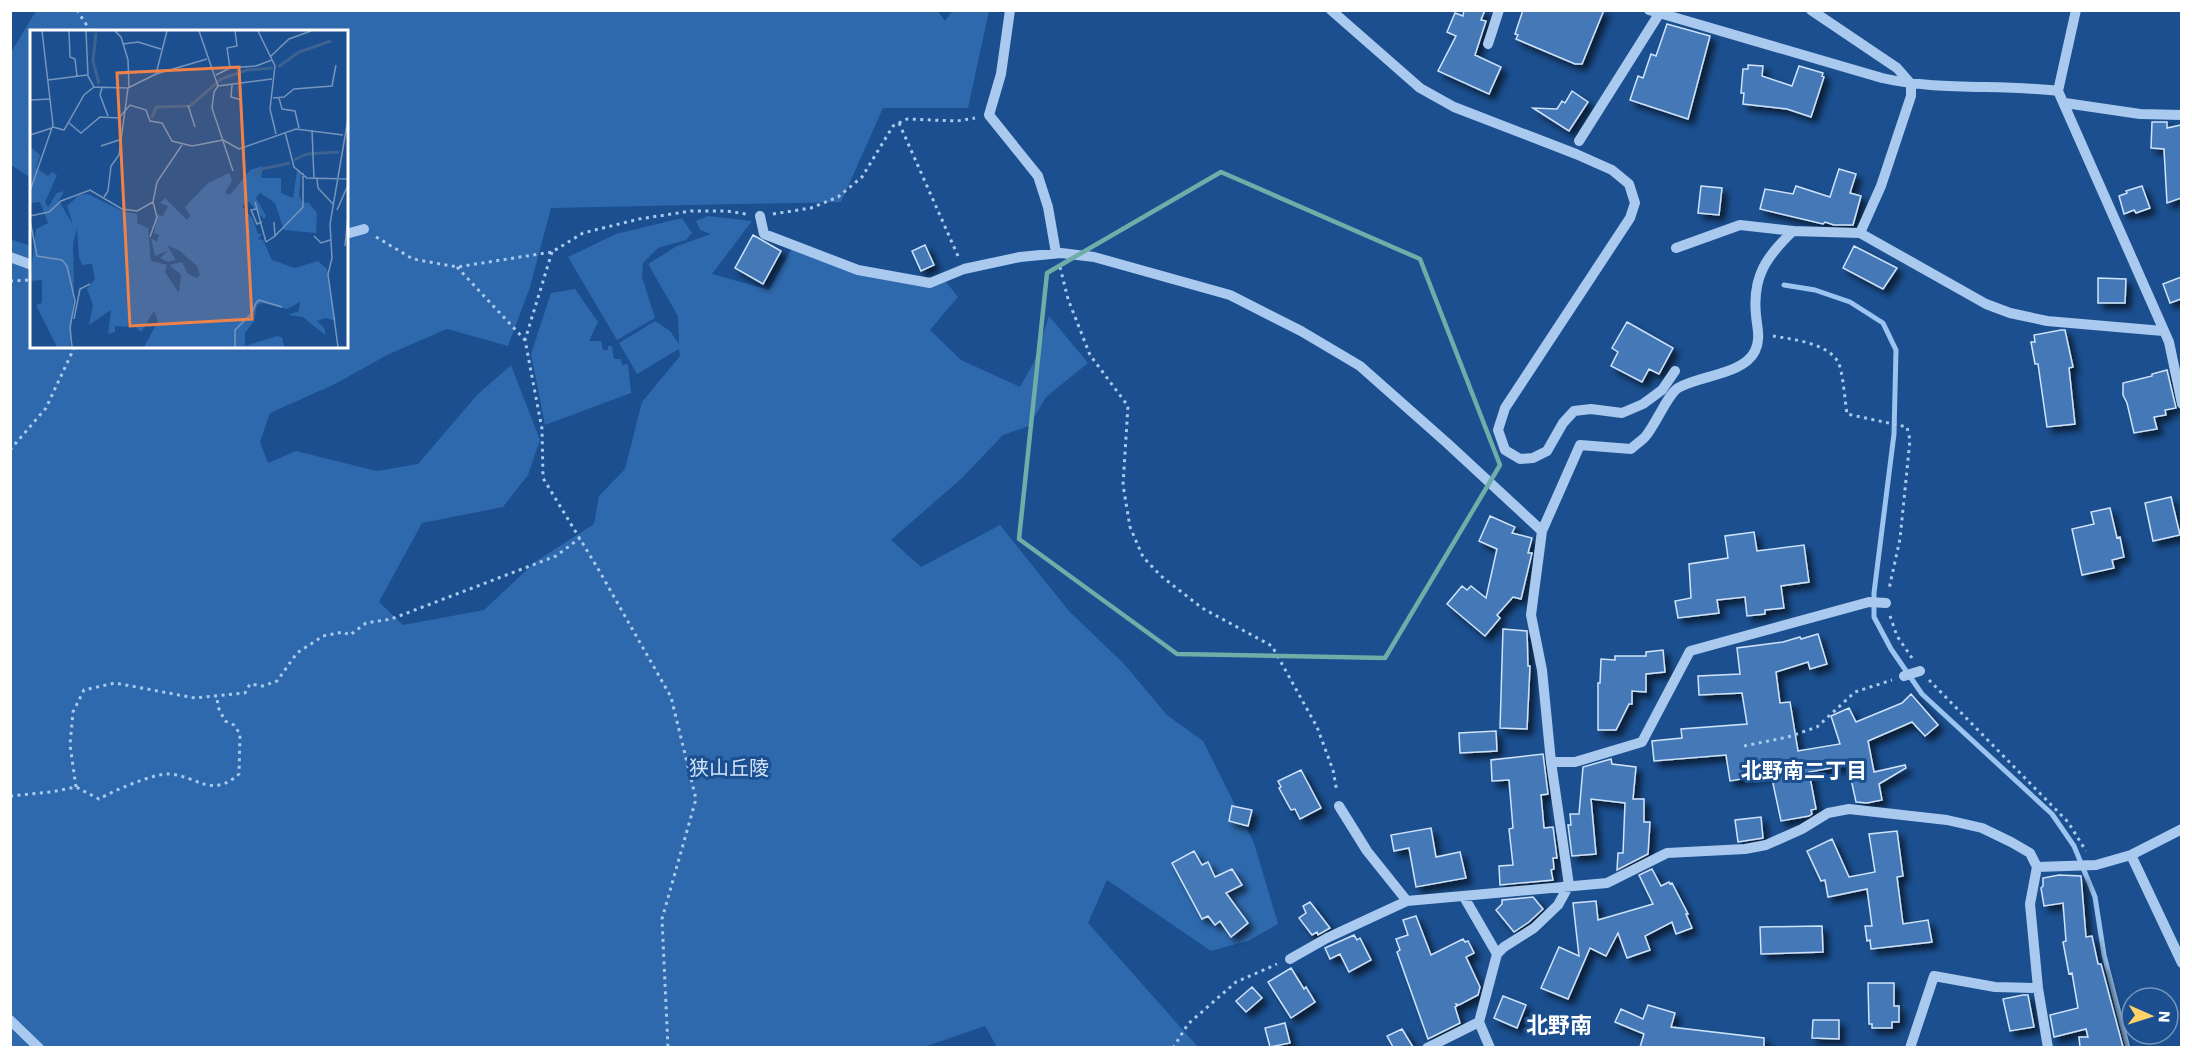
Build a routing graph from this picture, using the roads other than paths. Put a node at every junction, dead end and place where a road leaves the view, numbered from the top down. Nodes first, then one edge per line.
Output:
1 (1010, 10) edge
2 (1331, 10) edge
3 (1498, 10) edge
4 (1811, 10) edge
5 (2076, 10) edge
6 (1654, 12) edge
7 (1488, 44) dead end
8 (1911, 84) junction
9 (2058, 91) junction
10 (2065, 103) junction
11 (2181, 115) edge
12 (1579, 141) dead end
13 (760, 216) road end
14 (364, 229) road end
15 (1793, 231) junction
16 (348, 233) edge
17 (1860, 233) junction
18 (1676, 249) dead end
19 (1056, 254) junction
20 (10, 257) edge
21 (30, 265) edge
22 (2163, 331) junction
23 (2169, 342) junction
24 (2181, 349) edge
25 (1675, 371) dead end
26 (2181, 404) edge
27 (1542, 531) junction
28 (1886, 603) road end
29 (1920, 671) road end
30 (1904, 676) road end
31 (1551, 762) junction
32 (1340, 806) road end
33 (2181, 829) edge
34 (2131, 855) junction
35 (2037, 867) junction
36 (1569, 885) junction
37 (1464, 897) junction
38 (1407, 901) junction
39 (1497, 954) junction
40 (1290, 959) road end
41 (2181, 963) edge
42 (2038, 988) junction
43 (10, 1020) edge
44 (1479, 1023) junction
45 (39, 1047) edge
46 (1427, 1047) edge
47 (1490, 1047) edge
48 (1910, 1047) edge
49 (2048, 1047) edge

1 - 19 street
2 - 25 street
3 - 7 street
4 - 8 street
5 - 9 street
6 - 8 street
6 - 12 street
8 - 9 street
8 - 17 street
9 - 10 street
10 - 11 street
10 - 22 street
13 - 19 street
14 - 16 street
15 - 17 street
15 - 18 street
15 - 27 street
17 - 22 street
19 - 27 street
20 - 21 street
22 - 23 street
23 - 24 street
23 - 26 street
27 - 31 street
28 - 31 street
29 - 30 street
31 - 36 street
32 - 38 street
33 - 34 street
34 - 35 street
34 - 41 street
35 - 36 street
35 - 42 street
36 - 37 street
36 - 39 street
37 - 38 street
37 - 39 street
38 - 40 street
39 - 44 street
42 - 48 street
42 - 49 street
43 - 45 street
44 - 46 street
44 - 47 street

